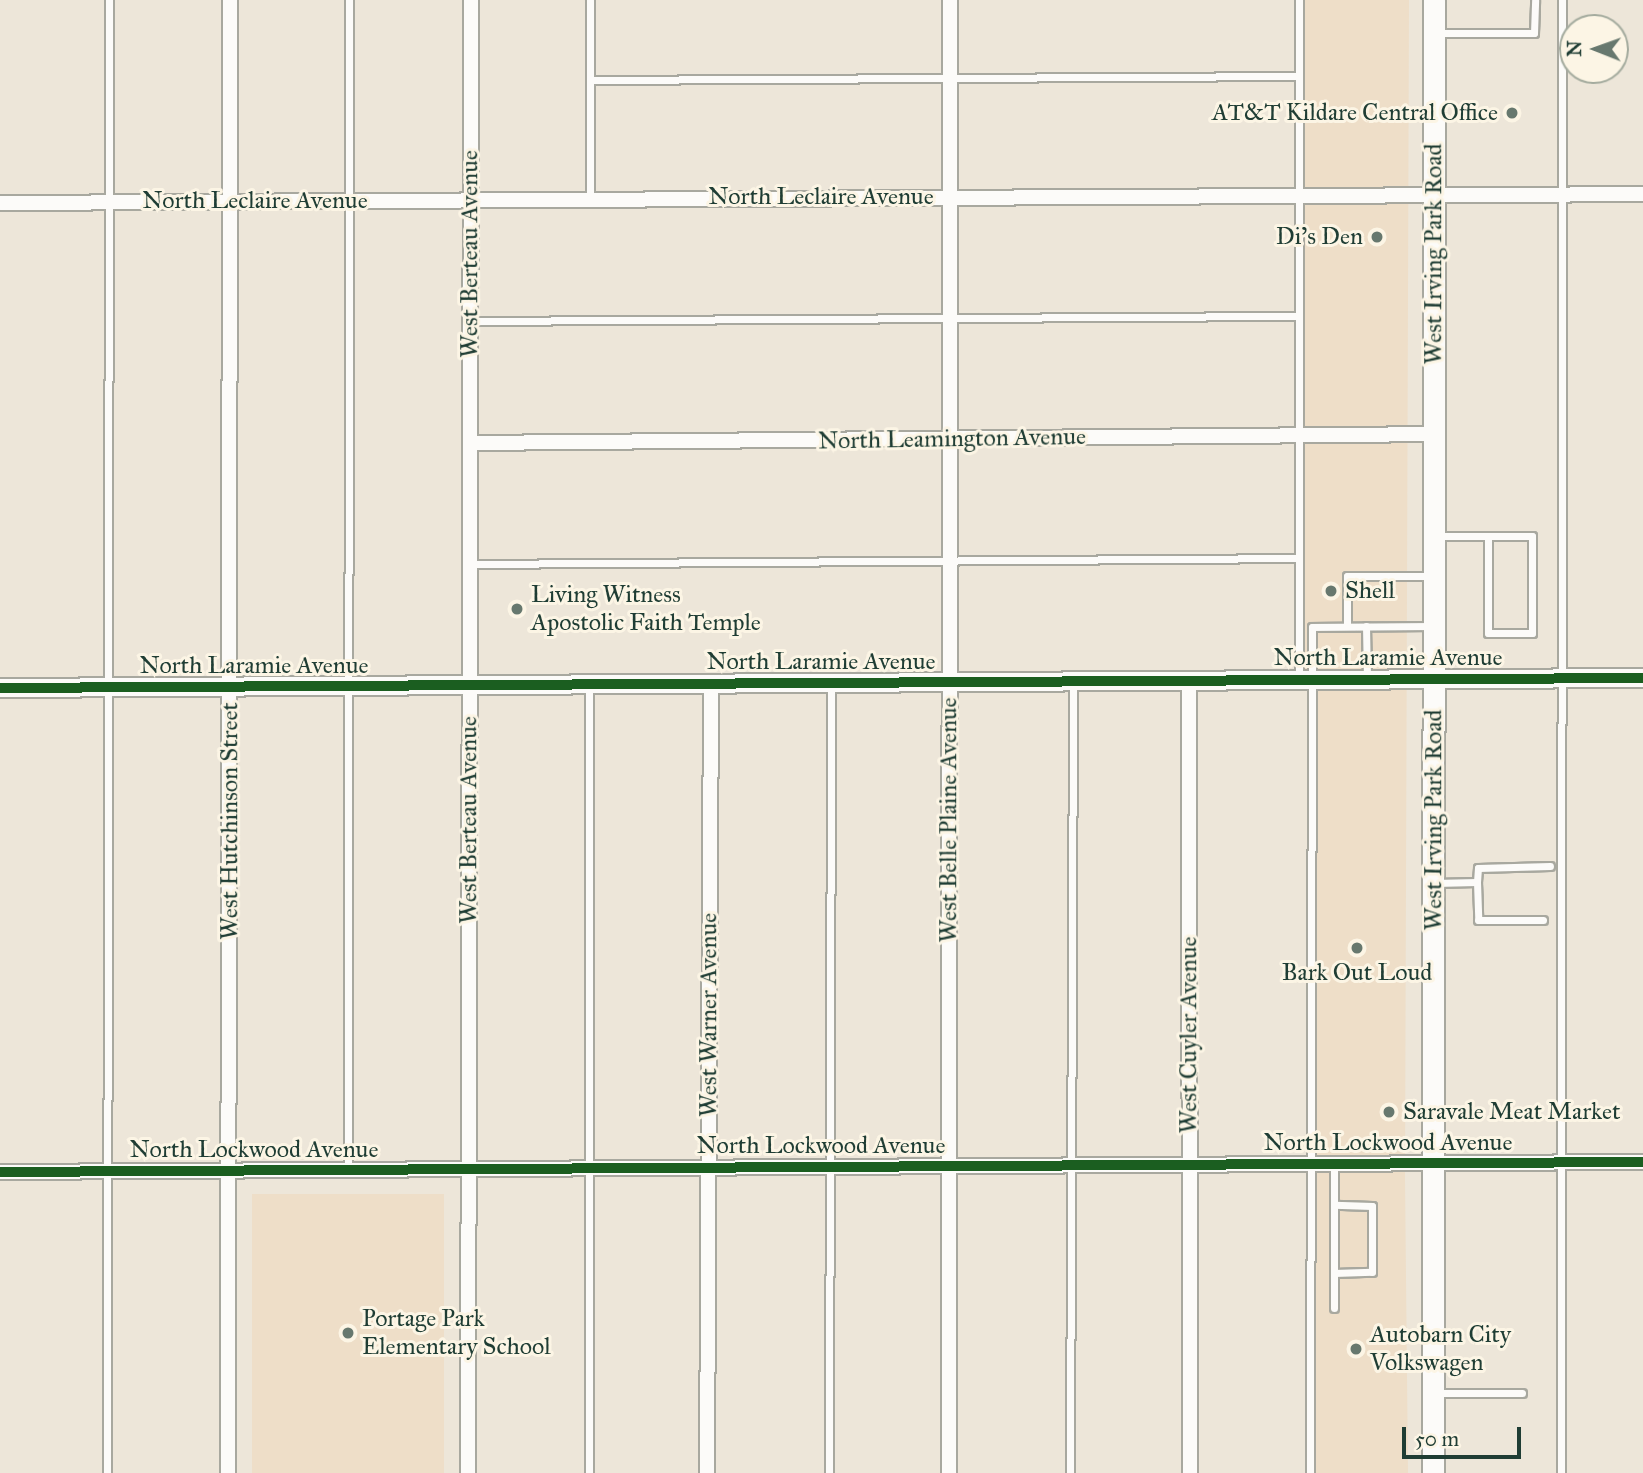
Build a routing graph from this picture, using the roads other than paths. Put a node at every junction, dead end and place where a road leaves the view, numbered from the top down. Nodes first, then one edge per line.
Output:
1 (109, 0) edge
2 (230, 0) edge
3 (349, 0) edge
4 (471, 0) edge
5 (590, 0) edge
6 (950, 0) edge
7 (1299, 0) edge
8 (1434, 0) edge
9 (1535, 0) edge
10 (1562, 0) edge
11 (1434, 33) junction
12 (1299, 76) junction
13 (950, 77) junction
14 (590, 80) junction
15 (1434, 194) junction
16 (1562, 194) junction
17 (1643, 194) edge
18 (1299, 195) junction
19 (950, 196) junction
20 (590, 198) junction
21 (470, 199) junction
22 (349, 200) junction
23 (230, 201) junction
24 (109, 202) junction
25 (0, 203) edge
26 (1299, 316) junction
27 (950, 318) junction
28 (470, 321) junction
29 (1434, 434) junction
30 (1299, 436) junction
31 (950, 439) junction
32 (470, 443) junction
33 (1434, 536) junction
34 (1488, 536) junction
35 (1299, 558) junction
36 (950, 560) junction
37 (470, 564) junction
38 (1434, 576) junction
39 (1434, 625) junction
40 (1347, 626) junction
41 (1366, 626) junction
42 (1561, 678) junction
43 (1643, 678) edge
44 (1434, 679) junction
45 (1305, 680) junction
46 (1367, 680) junction
47 (1073, 681) junction
48 (1189, 681) junction
49 (949, 682) junction
50 (831, 683) junction
51 (589, 684) junction
52 (711, 684) junction
53 (469, 685) junction
54 (348, 686) junction
55 (230, 687) junction
56 (0, 688) edge
57 (109, 688) junction
58 (1550, 866) dead end
59 (1477, 882) junction
60 (1434, 883) junction
61 (1543, 920) dead end
62 (1643, 1162) edge
63 (1561, 1163) junction
64 (1310, 1164) junction
65 (1334, 1164) junction
66 (1433, 1164) junction
67 (1189, 1165) junction
68 (1070, 1166) junction
69 (829, 1167) junction
70 (949, 1167) junction
71 (709, 1168) junction
72 (469, 1169) junction
73 (589, 1169) junction
74 (348, 1170) junction
75 (229, 1171) junction
76 (0, 1172) edge
77 (108, 1172) junction
78 (1334, 1205) junction
79 (1334, 1273) junction
80 (1334, 1308) dead end
81 (1433, 1393) junction
82 (1522, 1393) dead end
83 (107, 1473) edge
84 (228, 1473) edge
85 (468, 1473) edge
86 (589, 1473) edge
87 (707, 1473) edge
88 (829, 1473) edge
89 (949, 1473) edge
90 (1070, 1473) edge
91 (1191, 1473) edge
92 (1310, 1473) edge
93 (1433, 1473) edge
94 (1561, 1473) edge

1 - 24 lane
2 - 23 street, West Hutchinson Street
3 - 22 lane
4 - 21 street, West Berteau Avenue
5 - 14 lane
6 - 13 street, West Belle Plaine Avenue
7 - 12 lane
8 - 11 main road, West Irving Park Road
9 - 11 lane
10 - 16 lane
11 - 15 main road, West Irving Park Road
12 - 13 lane
12 - 18 lane
13 - 14 lane
13 - 19 street, West Belle Plaine Avenue
14 - 20 lane
15 - 16 street, North Leclaire Avenue
15 - 18 street, North Leclaire Avenue
15 - 29 main road, West Irving Park Road
16 - 17 street, North Leclaire Avenue
16 - 42 lane
18 - 19 street, North Leclaire Avenue
18 - 26 lane
19 - 20 street, North Leclaire Avenue
19 - 27 street, West Belle Plaine Avenue
20 - 21 street, North Leclaire Avenue
21 - 22 street, North Leclaire Avenue
21 - 28 street, West Berteau Avenue
22 - 23 street, North Leclaire Avenue
22 - 54 lane
23 - 24 street, North Leclaire Avenue
23 - 55 street, West Hutchinson Street
24 - 25 street, North Leclaire Avenue
24 - 57 lane
26 - 27 lane
26 - 30 lane
27 - 28 lane
27 - 31 street, West Belle Plaine Avenue
28 - 32 street, West Berteau Avenue
29 - 30 street, North Leamington Avenue
29 - 33 main road, West Irving Park Road
30 - 31 street, North Leamington Avenue
30 - 35 lane
31 - 32 street, North Leamington Avenue
31 - 36 street, West Belle Plaine Avenue
32 - 37 street, West Berteau Avenue
33 - 34 lane
33 - 38 main road, West Irving Park Road
34 - 34 lane
35 - 36 lane
35 - 45 lane
36 - 37 lane
36 - 49 street, West Belle Plaine Avenue
37 - 53 street, West Berteau Avenue
38 - 39 main road, West Irving Park Road
38 - 40 lane
39 - 41 lane
39 - 44 main road, West Irving Park Road
40 - 41 lane
40 - 45 lane
41 - 46 lane
42 - 43 street, North Laramie Avenue
42 - 44 street, North Laramie Avenue
42 - 63 lane
44 - 46 street, North Laramie Avenue
44 - 60 main road, West Irving Park Road
45 - 46 street, North Laramie Avenue
45 - 48 street, North Laramie Avenue
45 - 64 lane
47 - 48 street, North Laramie Avenue
47 - 49 street, North Laramie Avenue
47 - 68 lane
48 - 67 street, West Cuyler Avenue
49 - 50 street, North Laramie Avenue
49 - 70 street, West Belle Plaine Avenue
50 - 52 street, North Laramie Avenue
50 - 69 lane
51 - 52 street, North Laramie Avenue
51 - 53 street, North Laramie Avenue
51 - 73 lane
52 - 71 street, West Warner Avenue
53 - 54 street, North Laramie Avenue
53 - 72 street, West Berteau Avenue
54 - 55 street, North Laramie Avenue
54 - 74 lane
55 - 57 street, North Laramie Avenue
55 - 75 street, West Hutchinson Street
56 - 57 street, North Laramie Avenue
57 - 77 lane
58 - 59 lane
59 - 60 lane
59 - 61 lane
60 - 66 main road, West Irving Park Road
62 - 63 street, North Lockwood Avenue
63 - 66 street, North Lockwood Avenue
63 - 94 lane
64 - 65 street, North Lockwood Avenue
64 - 67 street, North Lockwood Avenue
64 - 92 lane
65 - 66 street, North Lockwood Avenue
65 - 78 lane
66 - 81 main road, West Irving Park Road
67 - 68 street, North Lockwood Avenue
67 - 91 street, West Cuyler Avenue
68 - 70 street, North Lockwood Avenue
68 - 90 lane
69 - 70 street, North Lockwood Avenue
69 - 71 street, North Lockwood Avenue
69 - 88 lane
70 - 89 street, West Belle Plaine Avenue
71 - 73 street, North Lockwood Avenue
71 - 87 street, West Warner Avenue
72 - 73 street, North Lockwood Avenue
72 - 74 street, North Lockwood Avenue
72 - 85 street, West Berteau Avenue
73 - 86 lane
74 - 75 street, North Lockwood Avenue
75 - 77 street, North Lockwood Avenue
75 - 84 street, West Hutchinson Street
76 - 77 street, North Lockwood Avenue
77 - 83 lane
78 - 79 lane
78 - 79 lane
79 - 80 lane
81 - 82 lane
81 - 93 main road, West Irving Park Road

